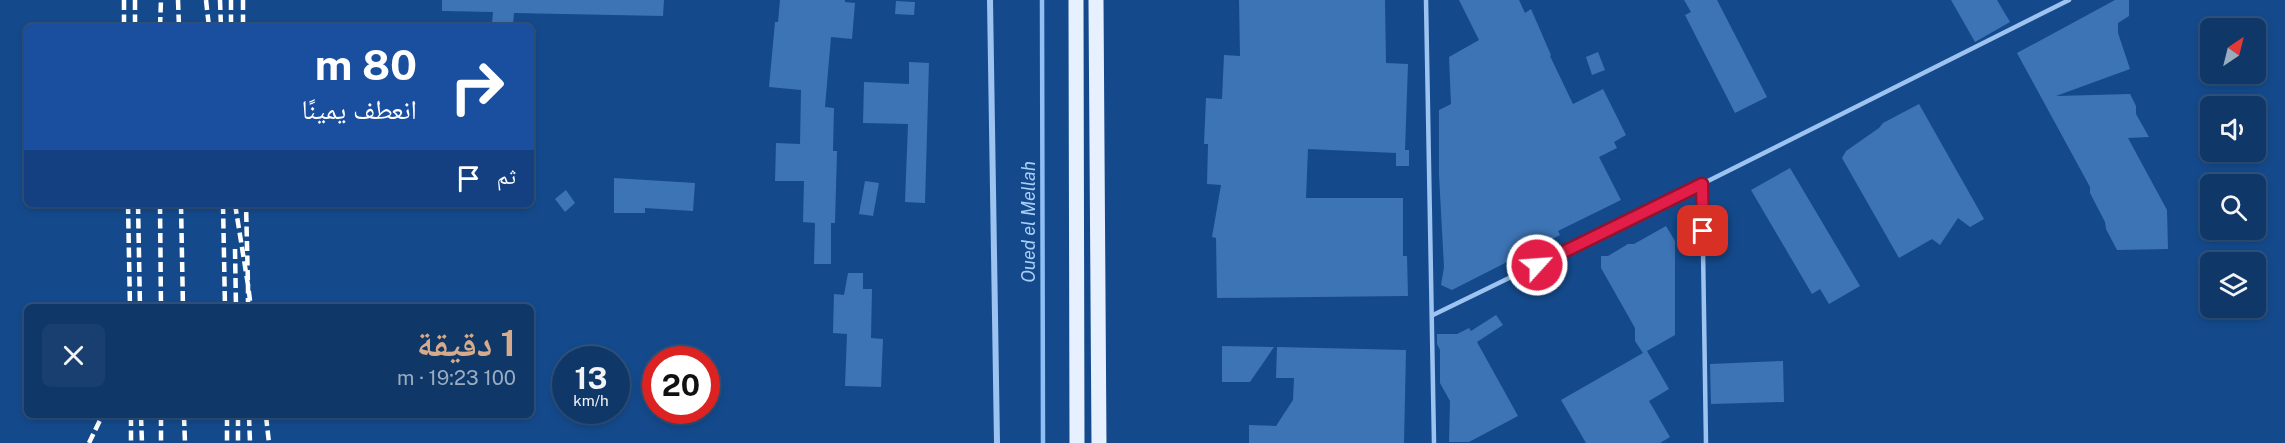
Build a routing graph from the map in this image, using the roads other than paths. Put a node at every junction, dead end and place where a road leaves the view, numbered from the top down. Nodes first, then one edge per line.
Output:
1 (990, 0) edge
2 (1076, 0) edge
3 (1096, 0) edge
4 (1426, 0) edge
5 (2069, 0) edge
6 (1702, 184) junction
7 (1433, 315) junction
8 (997, 443) edge
9 (1077, 443) edge
10 (1099, 443) edge
11 (1434, 443) edge
12 (1706, 443) edge

1 - 8 street
2 - 9 main road
3 - 10 main road
4 - 7 lane
5 - 6 lane
6 - 7 lane
6 - 12 lane
7 - 11 lane

